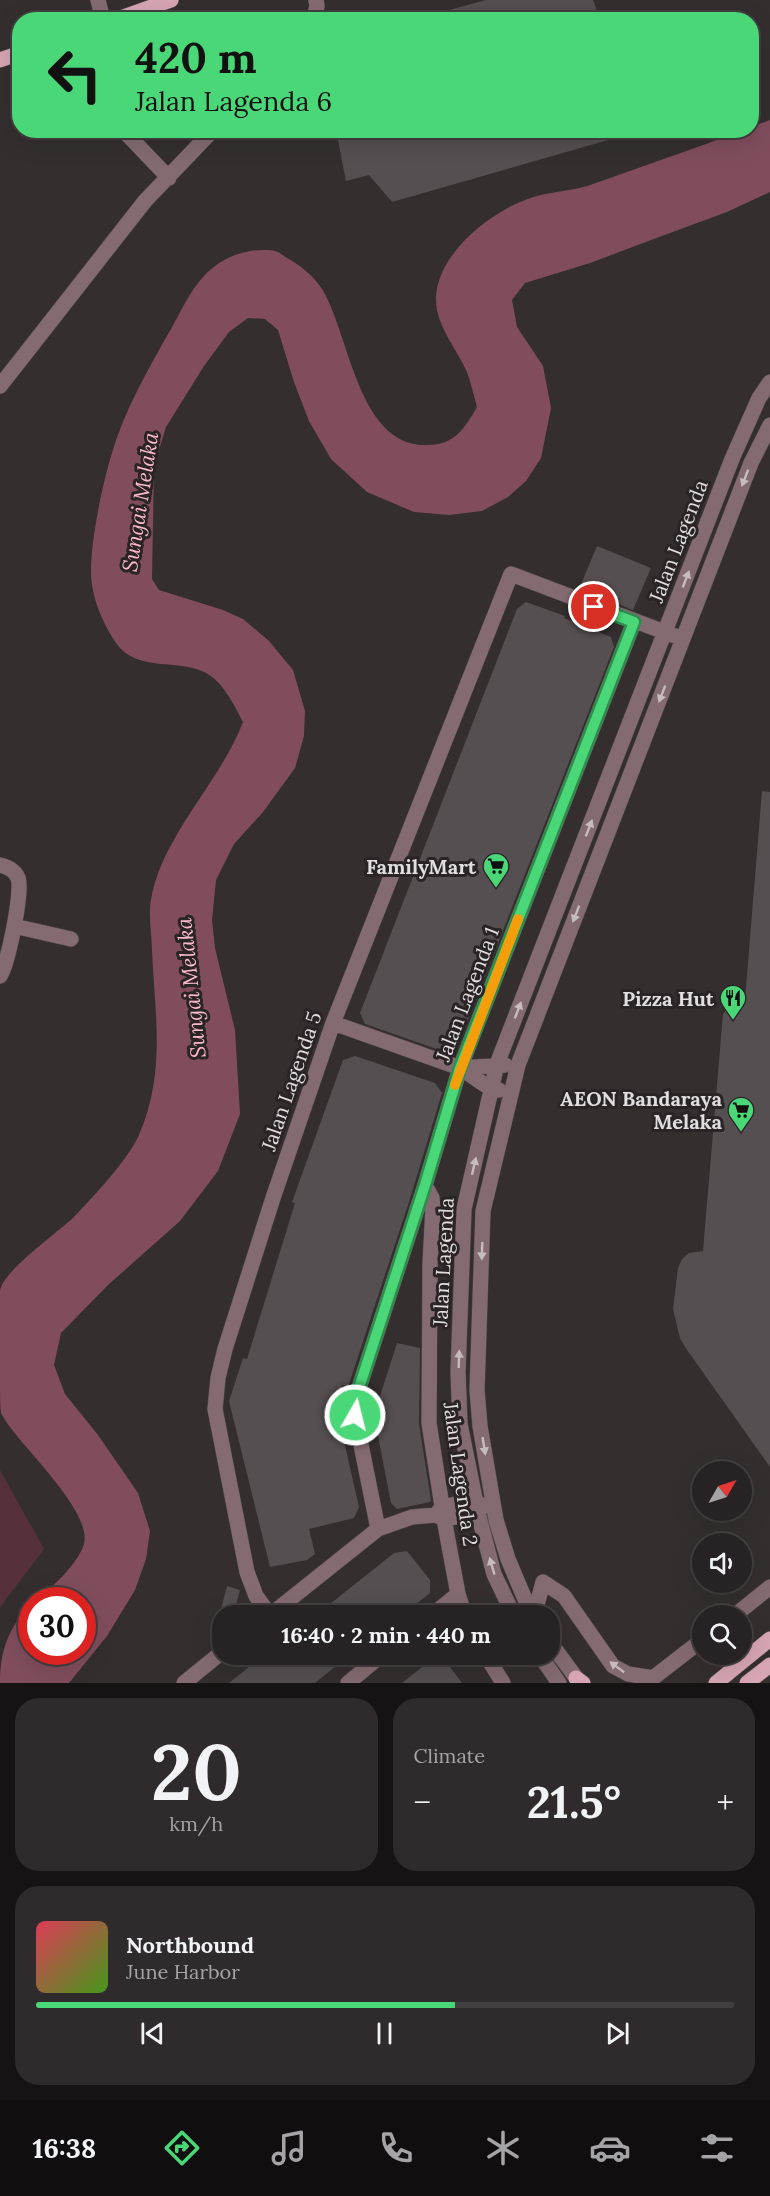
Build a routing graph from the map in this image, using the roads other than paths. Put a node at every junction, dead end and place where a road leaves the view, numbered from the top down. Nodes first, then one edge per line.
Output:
1 (171, 0) edge
2 (137, 12) edge
3 (131, 138) edge
4 (206, 138) edge
5 (169, 178) junction
6 (770, 382) edge
7 (0, 386) edge
8 (770, 425) edge
9 (634, 622) junction
10 (665, 633) junction
11 (683, 639) junction
12 (6, 867) edge
13 (14, 926) junction
14 (71, 939) dead end
15 (0, 976) edge
16 (333, 1023) junction
17 (497, 1064) junction
18 (518, 1065) junction
19 (460, 1068) junction
20 (491, 1089) junction
21 (511, 1091) junction
22 (425, 1185) junction
23 (405, 1246) junction
24 (430, 1264) junction
25 (490, 1488) junction
26 (478, 1507) junction
27 (441, 1514) junction
28 (496, 1520) junction
29 (378, 1529) junction
30 (770, 1587) edge
31 (458, 1594) junction
32 (262, 1605) edge
33 (282, 1605) edge
34 (444, 1605) edge
35 (462, 1605) edge
36 (509, 1605) edge
37 (528, 1605) edge
38 (536, 1605) edge
39 (748, 1605) edge
40 (770, 1639) edge
41 (692, 1648) edge
42 (560, 1655) edge
43 (212, 1661) edge
44 (370, 1665) edge
45 (492, 1665) edge
46 (547, 1665) edge
47 (770, 1665) edge
48 (580, 1681) edge
49 (184, 1683) edge
50 (348, 1683) edge
51 (503, 1683) edge
52 (559, 1683) edge
53 (716, 1683) edge
54 (747, 1683) edge

1 - 2 main road
3 - 5 street
4 - 5 street
5 - 7 street
10 -> 6 street, Jalan Lagenda
8 -> 11 street, Jalan Lagenda
9 - 10 street
9 - 16 street, Jalan Lagenda 5
9 - 19 street, Jalan Lagenda 1
10 - 11 street
17 -> 10 street, Jalan Lagenda
11 -> 18 street, Jalan Lagenda
12 - 13 street
13 - 14 street
13 - 15 street
16 - 19 street
16 - 32 street, Jalan Lagenda 5
17 - 18 street
17 - 19 street
17 - 20 street, Jalan Lagenda
18 - 21 street, Jalan Lagenda
19 - 20 street
19 - 22 street, Jalan Lagenda 1
20 - 21 street
26 -> 20 street, Jalan Lagenda
21 -> 25 street, Jalan Lagenda
22 - 23 street, Jalan Lagenda 1
22 - 24 street, Jalan Lagenda 2
23 - 24 street
23 - 29 street, Jalan Lagenda 1
24 - 27 street, Jalan Lagenda 2
25 - 26 street
25 - 28 street, Jalan Lagenda
26 - 27 street
26 - 28 street
36 -> 26 street, Jalan Lagenda
27 - 29 street
27 - 31 street, Jalan Lagenda 2
28 - 37 street, Jalan Lagenda
29 - 33 street
30 - 39 street
31 - 34 street
31 - 35 street, Jalan Lagenda 2
41 -> 38 street
40 - 53 main road
42 - 48 street
43 - 49 street
44 - 50 street
45 - 51 street
46 - 52 street
47 - 54 main road

